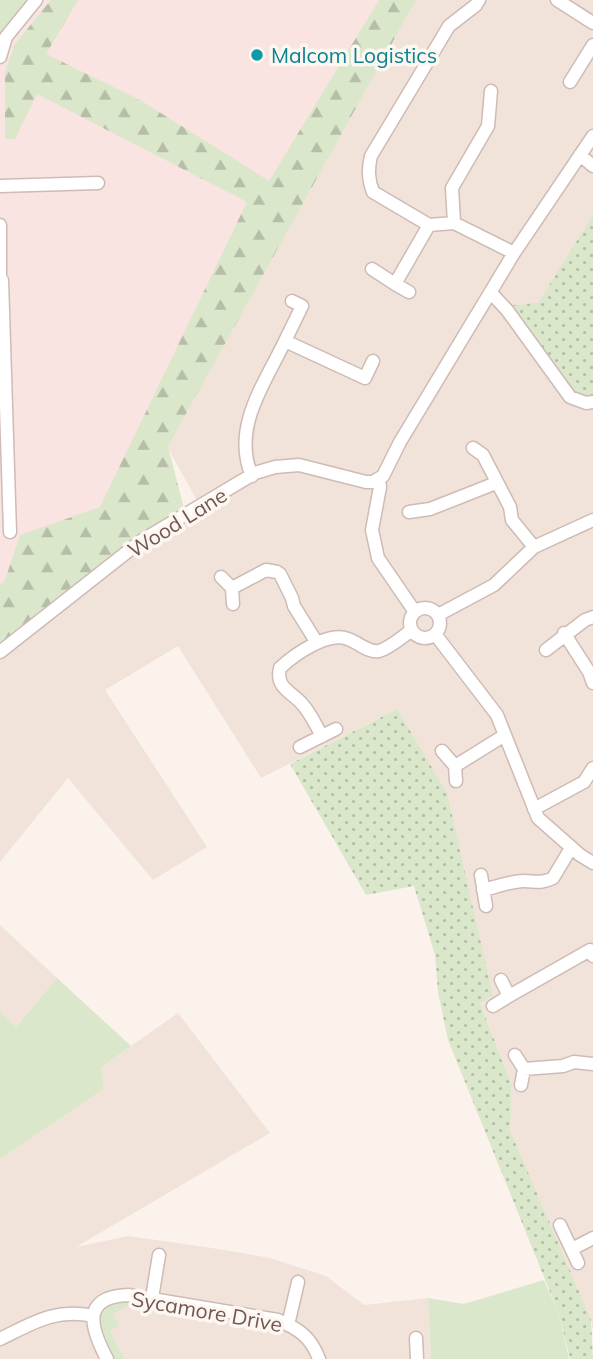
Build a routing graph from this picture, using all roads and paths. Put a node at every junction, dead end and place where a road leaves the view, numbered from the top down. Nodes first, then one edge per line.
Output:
1 (36, 0) edge
2 (479, 0) edge
3 (557, 0) edge
4 (593, 23) edge
5 (593, 45) edge
6 (0, 57) edge
7 (570, 82) dead end
8 (491, 91) dead end
9 (593, 136) edge
10 (580, 155) junction
11 (593, 166) edge
12 (98, 183) dead end
13 (0, 186) edge
14 (454, 223) junction
15 (0, 225) edge
16 (429, 225) junction
17 (514, 253) junction
18 (372, 269) dead end
19 (1, 280) edge
20 (395, 284) junction
21 (409, 292) dead end
22 (492, 294) junction
23 (292, 301) dead end
24 (285, 341) junction
25 (373, 360) dead end
26 (593, 402) edge
27 (473, 448) dead end
28 (251, 476) junction
29 (379, 480) junction
30 (496, 483) junction
31 (409, 512) dead end
32 (593, 520) edge
33 (10, 532) dead end
34 (534, 547) junction
35 (221, 577) dead end
36 (232, 588) junction
37 (233, 604) dead end
38 (415, 612) junction
39 (438, 615) junction
40 (593, 617) edge
41 (412, 631) junction
42 (435, 634) junction
43 (565, 635) junction
44 (317, 643) junction
45 (546, 650) dead end
46 (0, 652) edge
47 (593, 683) edge
48 (336, 729) dead end
49 (505, 735) junction
50 (322, 736) junction
51 (300, 747) dead end
52 (442, 751) dead end
53 (455, 766) junction
54 (593, 768) edge
55 (456, 781) dead end
56 (534, 809) junction
57 (571, 848) junction
58 (593, 863) edge
59 (481, 875) dead end
60 (483, 890) junction
61 (486, 906) dead end
62 (592, 952) edge
63 (501, 980) dead end
64 (509, 996) junction
65 (493, 1006) dead end
66 (515, 1055) dead end
67 (593, 1064) edge
68 (524, 1069) junction
69 (522, 1085) dead end
70 (560, 1224) dead end
71 (593, 1238) edge
72 (572, 1249) junction
73 (159, 1255) dead end
74 (578, 1263) dead end
75 (298, 1282) dead end
76 (152, 1298) junction
77 (93, 1316) junction
78 (288, 1325) junction
79 (416, 1338) dead end
80 (0, 1339) edge
81 (107, 1359) edge
82 (319, 1359) edge
83 (417, 1359) edge

1 - 6 street
2 - 16 street
3 - 4 street
5 - 7 street
8 - 14 street
9 - 10 street
10 - 11 street
10 - 17 street
12 - 13 street
14 - 16 street
14 - 17 street
15 - 19 street
16 - 20 street
17 - 22 street
18 - 20 street
19 - 33 street
20 - 21 street
22 - 26 street
22 - 29 street
23 - 24 street
24 - 25 street
24 - 28 street
27 - 30 street
28 - 29 street, Wood Lane
28 - 46 street, Wood Lane
29 - 38 street
30 - 31 street
30 - 34 street
32 - 34 street
34 - 39 street
35 - 36 street
36 - 37 street
36 - 44 street
38 - 39 street
38 - 41 street
39 - 42 street
40 - 43 street
41 - 42 street
41 - 44 street
42 - 49 street
43 - 45 street
43 - 47 street
44 - 50 street
48 - 50 street
49 - 53 street
49 - 56 street
50 - 51 street
52 - 53 street
53 - 55 street
54 - 56 street
56 - 57 street
57 - 58 street
57 - 60 street
59 - 60 street
60 - 61 street
62 - 64 street
63 - 64 street
64 - 65 street
66 - 68 street
67 - 68 street
68 - 69 street
70 - 72 street
71 - 72 street
72 - 74 street
73 - 76 street
75 - 78 street
76 - 77 street, Sycamore Drive
76 - 78 street, Sycamore Drive
77 - 80 street
77 - 81 street
78 - 82 street, Sycamore Drive
79 - 83 street

